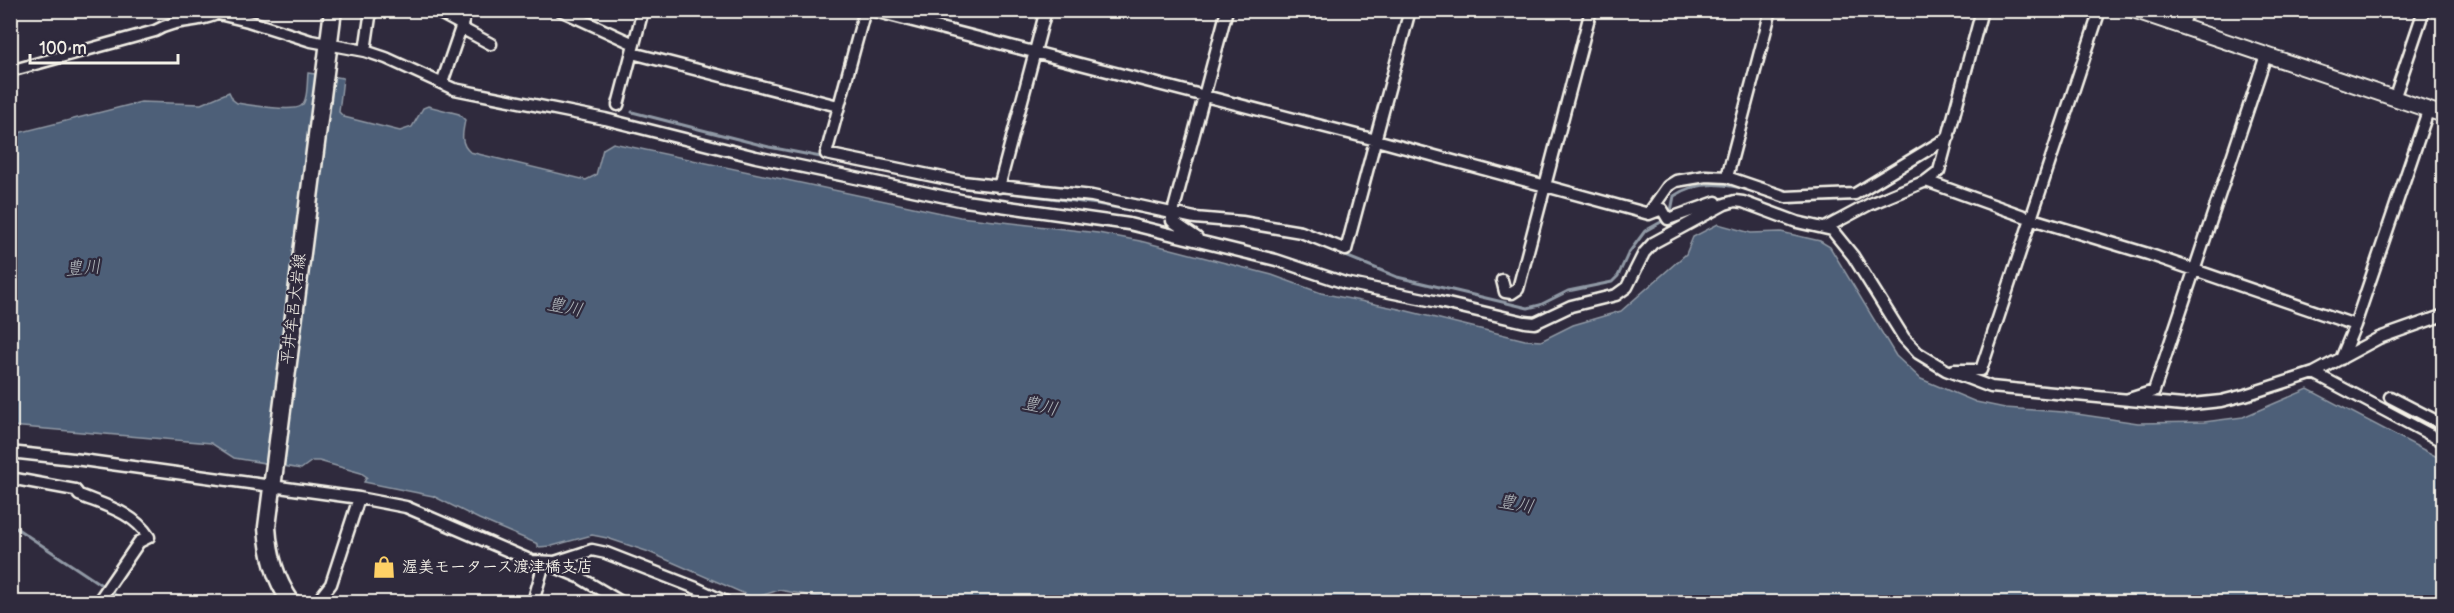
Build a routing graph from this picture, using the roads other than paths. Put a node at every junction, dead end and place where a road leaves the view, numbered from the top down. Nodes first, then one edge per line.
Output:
1 (202, 10) edge
2 (333, 10) edge
3 (371, 10) edge
4 (434, 10) edge
5 (467, 10) edge
6 (560, 10) edge
7 (643, 10) edge
8 (865, 10) edge
9 (870, 10) edge
10 (1046, 10) edge
11 (1227, 10) edge
12 (1410, 10) edge
13 (1591, 10) edge
14 (1771, 10) edge
15 (1982, 10) edge
16 (2100, 10) edge
17 (2133, 10) edge
18 (2188, 10) edge
19 (2424, 10) edge
20 (214, 15) junction
21 (250, 16) edge
22 (462, 26) junction
23 (2182, 27) junction
24 (491, 44) dead end
25 (328, 47) junction
26 (633, 49) junction
27 (365, 51) junction
28 (1034, 53) junction
29 (2266, 55) junction
30 (10, 71) edge
31 (442, 83) junction
32 (1205, 96) junction
33 (2394, 99) junction
34 (618, 105) dead end
35 (838, 106) junction
36 (2428, 111) junction
37 (2444, 116) edge
38 (1949, 137) junction
39 (1376, 140) junction
40 (1727, 177) junction
41 (1926, 182) junction
42 (999, 187) junction
43 (1544, 187) junction
44 (1735, 201) junction
45 (1649, 214) junction
46 (1172, 216) junction
47 (2032, 219) junction
48 (1825, 228) junction
49 (1197, 241) junction
50 (2194, 271) junction
51 (1502, 280) dead end
52 (2444, 315) edge
53 (2355, 325) junction
54 (2341, 359) junction
55 (1946, 370) junction
56 (2314, 373) junction
57 (2390, 397) dead end
58 (2124, 401) junction
59 (2444, 425) edge
60 (2444, 442) edge
61 (10, 452) edge
62 (10, 478) edge
63 (272, 485) junction
64 (359, 498) junction
65 (543, 562) junction
66 (98, 603) edge
67 (291, 603) edge
68 (317, 603) edge
69 (533, 603) edge
70 (621, 603) edge
71 (726, 603) edge

1 - 20 street
2 - 25 main road, 平井牟呂大岩線
3 - 27 street
4 - 22 street
5 - 22 street
6 - 26 street
7 - 26 street
8 - 35 street
9 - 28 street
10 - 28 street
11 - 32 street
12 - 39 street
13 - 43 street
14 - 40 street
15 - 38 street
16 - 47 street
17 - 23 street
18 - 23 street
19 - 33 street
20 - 21 street
20 - 30 street
21 - 25 street
22 - 24 street
22 - 31 street
23 - 29 street
25 - 27 street
25 - 63 main road, 平井牟呂大岩線
26 - 34 street
26 - 35 street
27 - 31 street
28 - 32 street
28 - 42 street
29 - 33 street
29 - 50 street
31 - 49 street
32 - 39 street
32 - 46 street
33 - 36 street
35 - 42 street
36 - 37 street
36 - 53 street
38 - 40 street
38 - 41 street
39 - 43 street
39 - 46 street
40 - 45 street
41 - 47 street
41 - 48 street
42 - 46 street
43 - 45 street
43 - 51 street
44 - 45 street
44 - 48 street
44 - 49 street
46 - 49 street
47 - 50 street
47 - 55 street
48 - 55 street
50 - 53 street
50 - 58 street
52 - 54 street
53 - 54 street
54 - 56 street
55 - 58 street
56 - 58 street
56 - 60 street
57 - 59 street
61 - 63 street
62 - 66 street
63 - 64 street
63 - 67 main road, 平井牟呂大岩線
64 - 65 street
64 - 68 street
65 - 69 street
65 - 70 street
65 - 71 street

